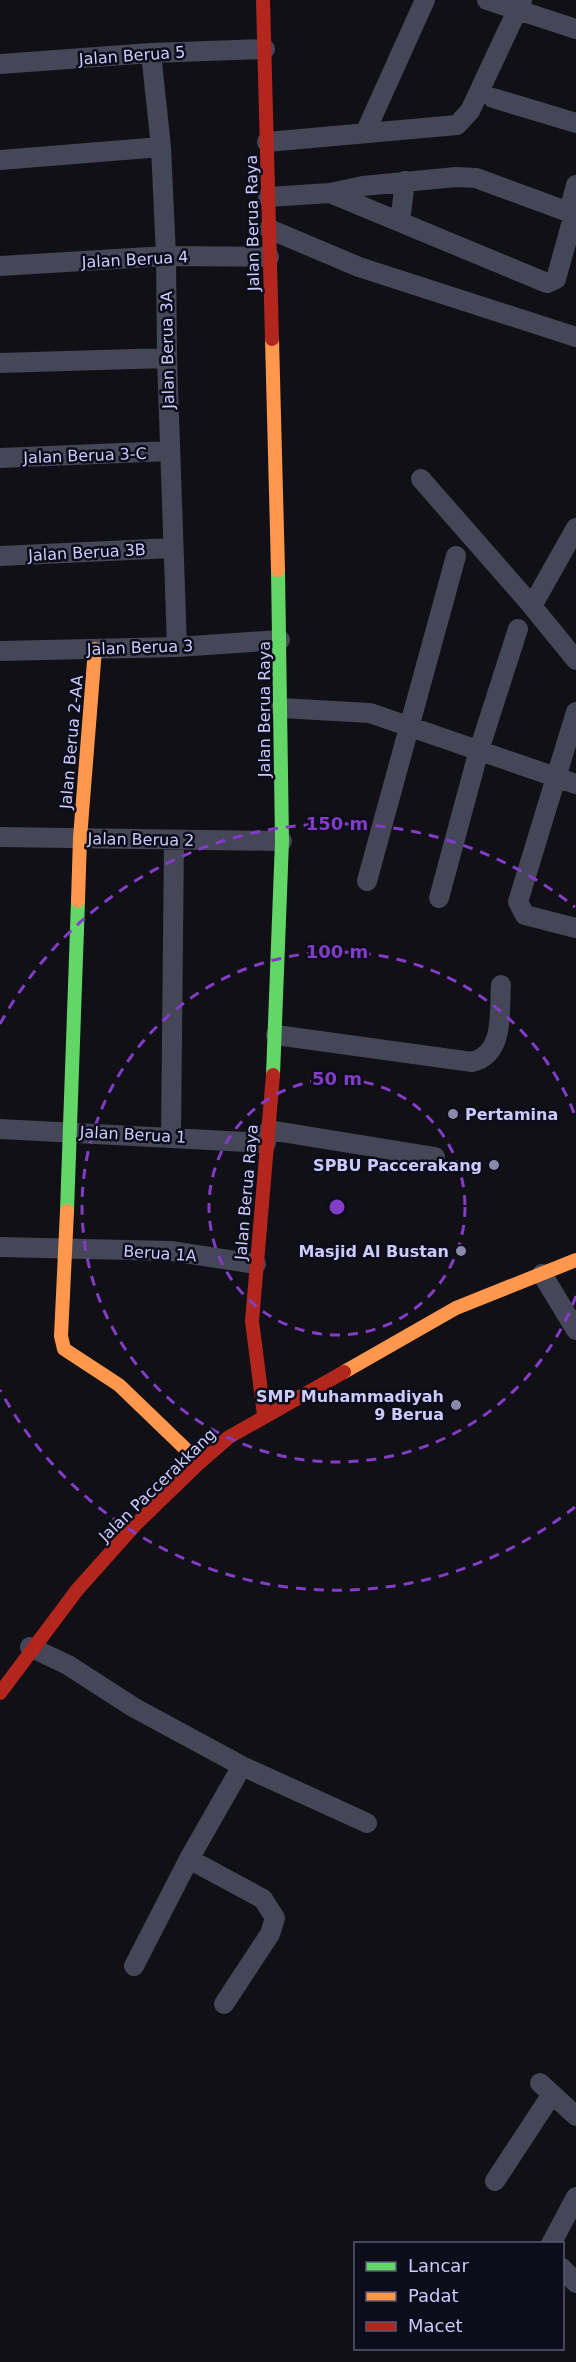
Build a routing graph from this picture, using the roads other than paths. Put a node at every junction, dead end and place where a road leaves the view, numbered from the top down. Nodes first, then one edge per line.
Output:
1 (263, 0) edge
2 (425, 0) edge
3 (487, 0) edge
4 (519, 5) edge
5 (576, 29) edge
6 (265, 49) junction
7 (151, 53) junction
8 (0, 64) edge
9 (493, 98) dead end
10 (576, 123) edge
11 (365, 133) junction
12 (267, 142) junction
13 (161, 147) junction
14 (0, 160) edge
15 (405, 181) junction
16 (576, 185) edge
17 (330, 193) junction
18 (268, 197) junction
19 (574, 214) junction
20 (400, 222) junction
21 (269, 229) junction
22 (166, 256) junction
23 (269, 257) junction
24 (0, 266) edge
25 (576, 338) edge
26 (167, 358) junction
27 (0, 363) edge
28 (170, 451) junction
29 (0, 458) edge
30 (420, 479) dead end
31 (576, 528) edge
32 (173, 548) junction
33 (0, 556) edge
34 (456, 556) dead end
35 (532, 606) junction
36 (518, 629) dead end
37 (280, 640) junction
38 (177, 647) junction
39 (95, 649) junction
40 (0, 651) edge
41 (576, 660) edge
42 (281, 708) junction
43 (576, 712) edge
44 (408, 725) junction
45 (479, 750) junction
46 (556, 775) junction
47 (576, 784) edge
48 (0, 837) edge
49 (80, 838) junction
50 (174, 840) junction
51 (282, 841) junction
52 (367, 881) dead end
53 (439, 898) dead end
54 (576, 928) edge
55 (501, 985) dead end
56 (276, 1035) junction
57 (0, 1129) edge
58 (71, 1130) junction
59 (171, 1136) junction
60 (268, 1136) junction
61 (435, 1158) dead end
62 (0, 1247) edge
63 (64, 1247) junction
64 (576, 1260) edge
65 (256, 1264) junction
66 (542, 1274) junction
67 (576, 1330) edge
68 (264, 1415) junction
69 (199, 1462) junction
70 (30, 1647) junction
71 (0, 1693) edge
72 (242, 1766) junction
73 (367, 1823) dead end
74 (189, 1859) junction
75 (134, 1965) dead end
76 (224, 2004) dead end
77 (576, 2116) edge
78 (495, 2181) dead end
79 (576, 2197) edge
80 (552, 2242) edge
81 (564, 2270) edge
82 (576, 2283) edge

1 - 6 street, Jalan Berua Raya
2 - 11 street
3 - 4 street
4 - 5 street
4 - 11 street
6 - 7 street, Jalan Berua 5
6 - 12 street, Jalan Berua Raya
7 - 8 street, Jalan Berua 5
7 - 13 street, Jalan Berua 3A
9 - 10 street
11 - 12 street
12 - 18 street, Jalan Berua Raya
13 - 14 street
13 - 22 street, Jalan Berua 3A
15 - 17 street
15 - 19 street
15 - 20 street
16 - 19 street
17 - 18 street
17 - 20 street
18 - 21 street, Jalan Berua Raya
19 - 20 street
21 - 23 street, Jalan Berua Raya
21 - 25 street
22 - 23 street, Jalan Berua 4
22 - 24 street, Jalan Berua 4
22 - 26 street, Jalan Berua 3A
23 - 37 street, Jalan Berua Raya
26 - 27 street
26 - 28 street, Jalan Berua 3A
28 - 29 street, Jalan Berua 3-C
28 - 32 street, Jalan Berua 3A
30 - 35 street
31 - 35 street
32 - 33 street, Jalan Berua 3B
32 - 38 street, Jalan Berua 3A
34 - 44 street
35 - 41 street
36 - 45 street
37 - 38 street, Jalan Berua 3
37 - 42 street, Jalan Berua Raya
38 - 39 street, Jalan Berua 3
39 - 40 street, Jalan Berua 3
39 - 49 street, Jalan Berua 2-AA
42 - 44 street
42 - 51 street, Jalan Berua Raya
43 - 46 street
44 - 45 street
44 - 52 street
45 - 46 street
45 - 53 street
46 - 47 street
46 - 54 street
48 - 49 street, Jalan Berua 2
49 - 50 street, Jalan Berua 2
49 - 58 street, Jalan Berua 2-AA
50 - 51 street, Jalan Berua 2
50 - 59 street
51 - 56 street, Jalan Berua Raya
55 - 56 street
56 - 60 street, Jalan Berua Raya
57 - 58 street, Jalan Berua 1
58 - 59 street, Jalan Berua 1
58 - 63 street, Jalan Berua 2-AA
59 - 60 street, Jalan Berua 1
60 - 61 street, Jalan Berua 1
60 - 65 street, Jalan Berua Raya
62 - 63 street, Berua 1A
63 - 65 street, Berua 1A
63 - 69 street, Jalan Berua 2-AA
64 - 66 street, Jalan Paccerakkang
65 - 68 street, Jalan Berua Raya
66 - 67 street
66 - 68 street, Jalan Paccerakkang
68 - 69 street, Jalan Paccerakkang
69 - 70 street, Jalan Paccerakkang
70 - 71 street, Jalan Paccerakkang
70 - 72 street
72 - 73 street
72 - 74 street
74 - 75 street
74 - 76 street
77 - 78 street
79 - 80 street
81 - 82 street

